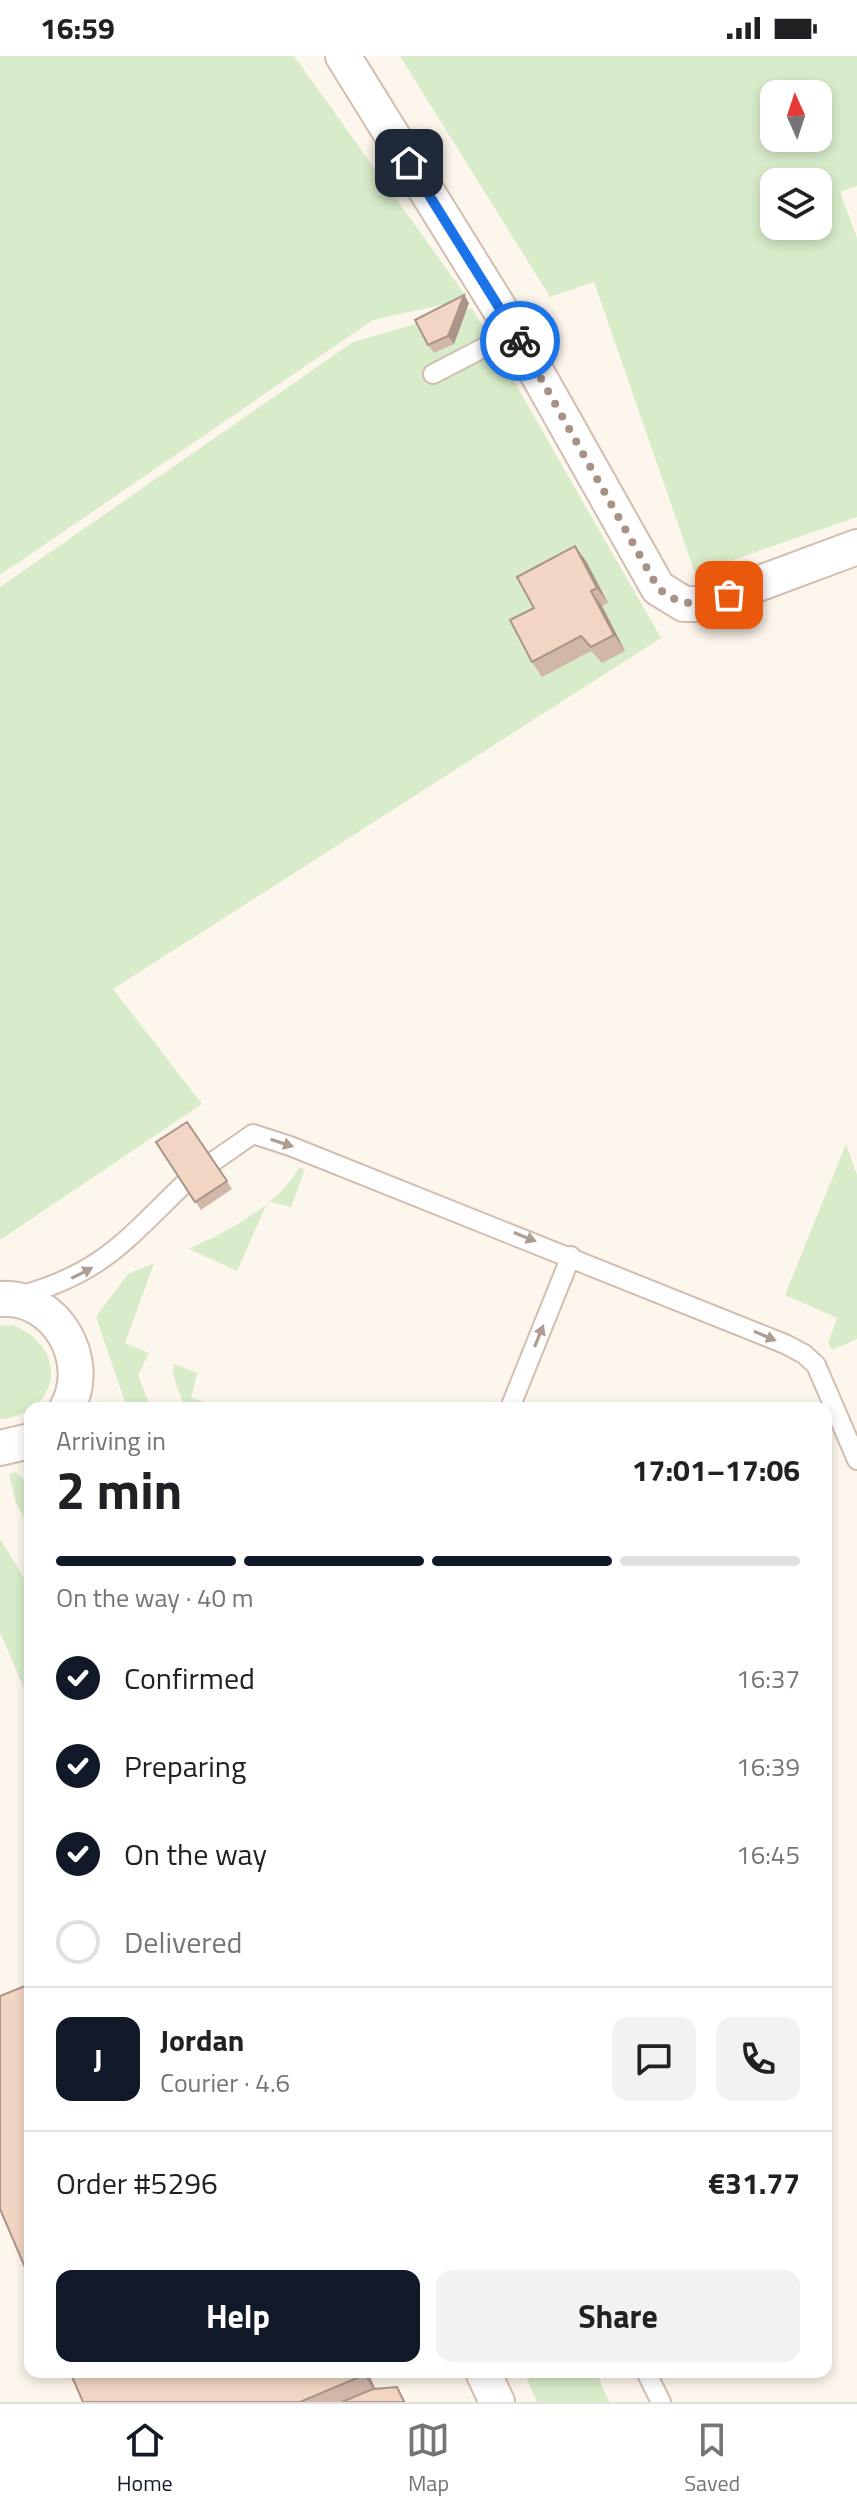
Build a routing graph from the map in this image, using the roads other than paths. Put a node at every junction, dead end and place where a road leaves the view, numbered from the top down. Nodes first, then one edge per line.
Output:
1 (343, 56) edge
2 (514, 332) junction
3 (433, 374) dead end
4 (857, 547) edge
5 (214, 1161) edge
6 (184, 1184) edge
7 (571, 1256) junction
8 (4, 1299) edge
9 (76, 1374) junction
10 (70, 1402) edge
11 (87, 1402) edge
12 (512, 1402) edge
13 (832, 1402) edge
14 (832, 1402) edge
15 (857, 1460) edge
16 (486, 2378) edge
17 (649, 2378) edge
18 (497, 2402) edge
19 (661, 2402) edge

1 - 2 street
2 - 3 lane
2 - 4 street
5 -> 7 lane
8 -> 6 lane
12 -> 7 lane
7 -> 13 lane
8 - 9 street
9 - 10 street
9 - 11 street
14 -> 15 lane
16 - 18 street
17 - 19 lane

